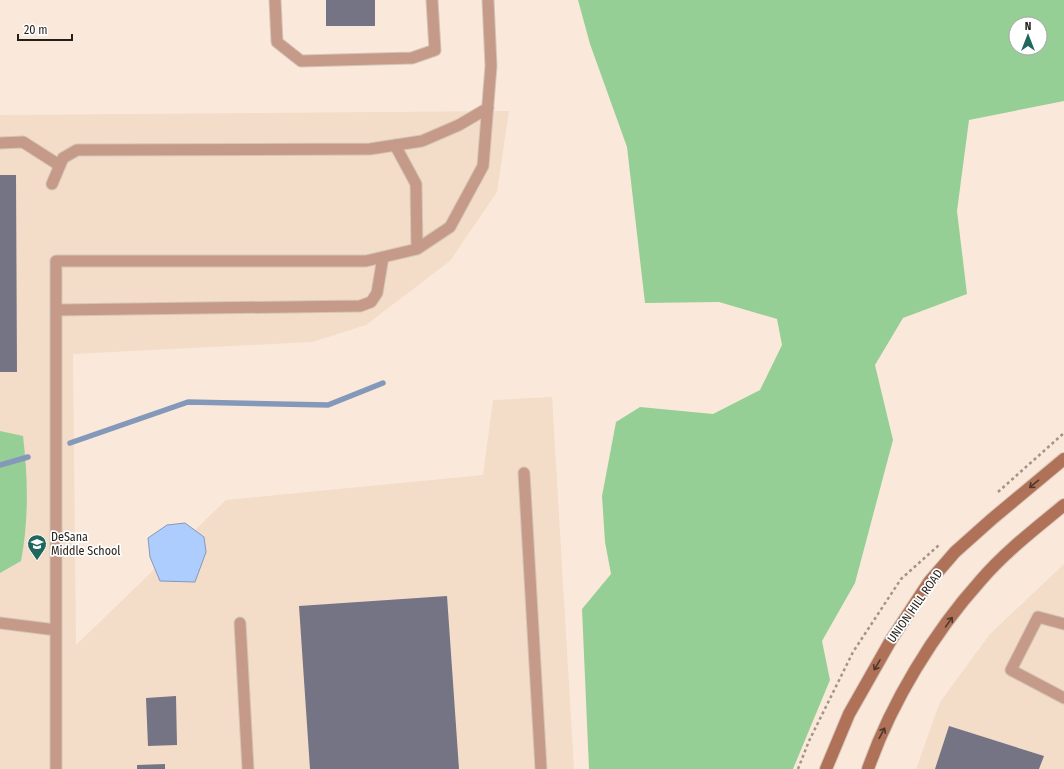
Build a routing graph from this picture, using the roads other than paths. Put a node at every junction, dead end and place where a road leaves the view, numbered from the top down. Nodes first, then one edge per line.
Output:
1 (275, 0) edge
2 (432, 0) edge
3 (488, 0) edge
4 (488, 108) junction
5 (0, 143) edge
6 (395, 145) junction
7 (59, 165) junction
8 (52, 184) dead end
9 (417, 249) junction
10 (383, 257) junction
11 (56, 310) junction
12 (1064, 459) edge
13 (524, 473) dead end
14 (1064, 505) edge
15 (0, 622) edge
16 (240, 623) dead end
17 (1064, 624) edge
18 (56, 630) junction
19 (1064, 698) edge
20 (56, 769) edge
21 (248, 769) edge
22 (541, 769) edge
23 (826, 769) edge
24 (868, 769) edge

1 - 2 lane
3 - 4 lane
4 - 6 lane
4 - 9 lane
5 - 7 lane
6 - 7 lane
6 - 9 lane
7 - 8 lane
9 - 10 lane
10 - 11 lane
10 - 11 lane
11 - 18 lane
12 -> 23 street, UNION HILL ROAD
13 - 22 lane
24 -> 14 street
15 - 18 lane
16 - 21 lane
17 - 19 lane
18 - 20 lane

